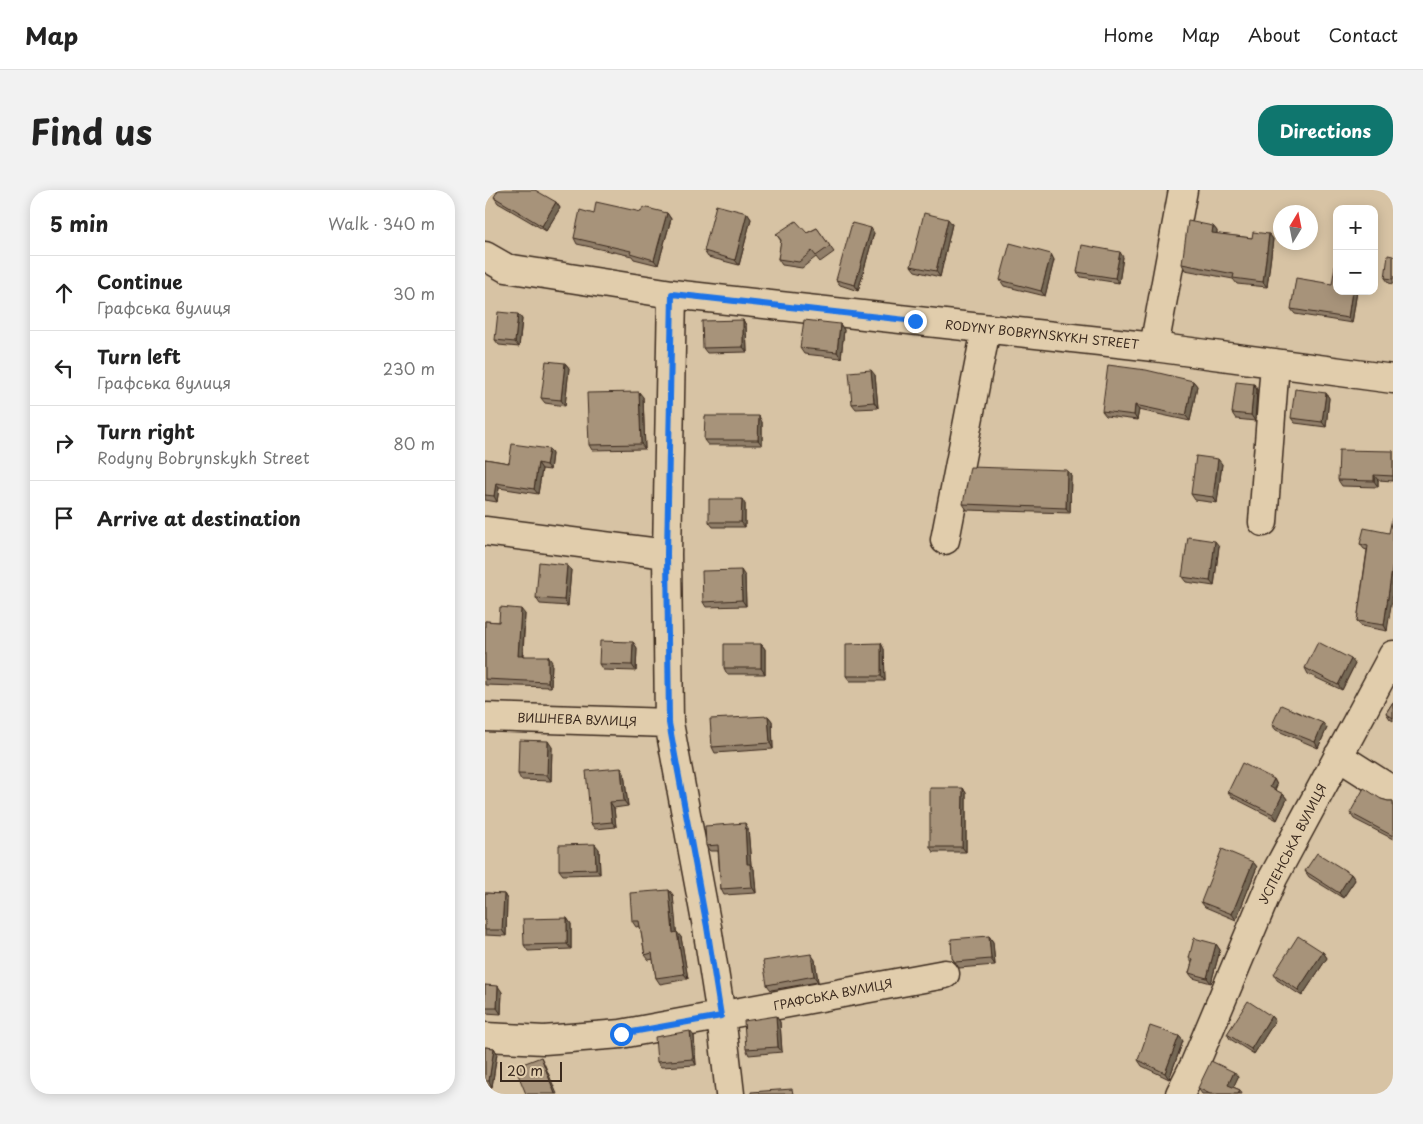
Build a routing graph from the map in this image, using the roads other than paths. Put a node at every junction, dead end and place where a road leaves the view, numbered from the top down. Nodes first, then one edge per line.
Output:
1 (1183, 190) edge
2 (485, 256) edge
3 (672, 294) junction
4 (986, 328) junction
5 (1154, 347) junction
6 (1275, 363) junction
7 (1393, 379) edge
8 (1263, 522) dead end
9 (485, 531) edge
10 (945, 540) dead end
11 (667, 554) junction
12 (1393, 655) edge
13 (485, 717) edge
14 (669, 723) junction
15 (1338, 756) junction
16 (1393, 791) edge
17 (945, 974) dead end
18 (721, 1016) junction
19 (485, 1037) edge
20 (730, 1094) edge
21 (1180, 1094) edge

1 - 5 street
2 - 3 street, RODYNY BOBRYNSKYKH STREET
3 - 4 street, RODYNY BOBRYNSKYKH STREET
3 - 11 street
4 - 5 street, RODYNY BOBRYNSKYKH STREET
4 - 10 street
5 - 6 street, RODYNY BOBRYNSKYKH STREET
6 - 7 street, RODYNY BOBRYNSKYKH STREET
6 - 8 street
9 - 11 street
11 - 14 street
12 - 15 street, УСПЕНСЬКА ВУЛИЦЯ
13 - 14 street, ВИШНЕВА ВУЛИЦЯ
14 - 18 street
15 - 16 street
15 - 21 street, УСПЕНСЬКА ВУЛИЦЯ
17 - 18 street, ГРАФСЬКА ВУЛИЦЯ
18 - 19 street, ГРАФСЬКА ВУЛИЦЯ
18 - 20 street

